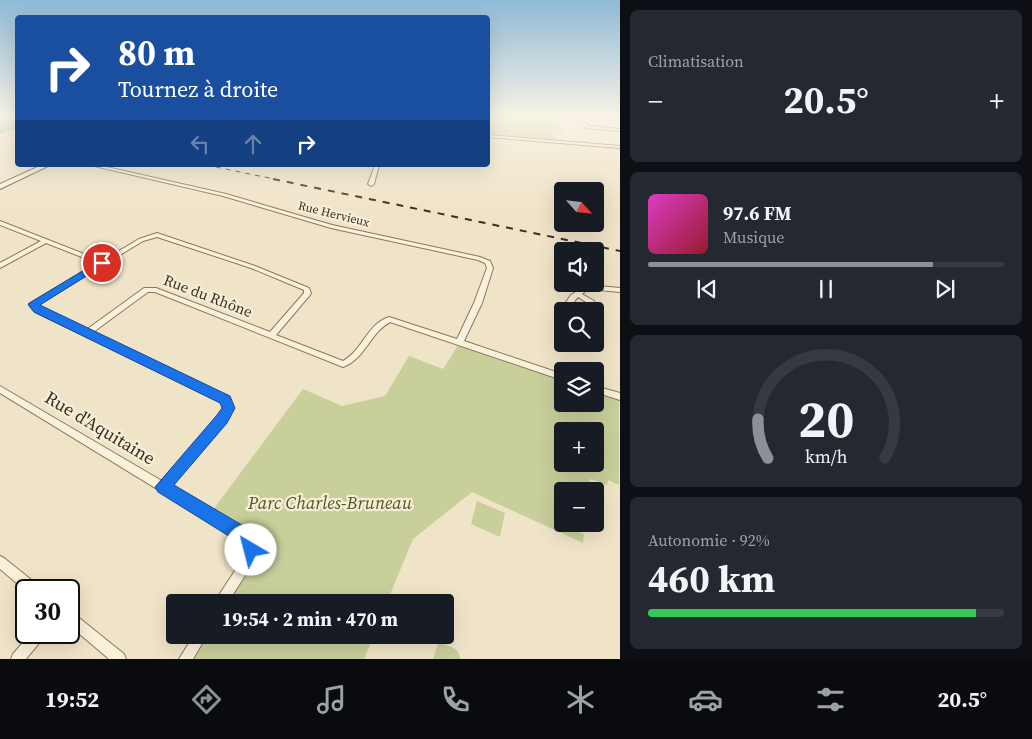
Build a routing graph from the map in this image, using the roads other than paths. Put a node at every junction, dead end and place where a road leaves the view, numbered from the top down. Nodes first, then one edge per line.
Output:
1 (43, 167) edge
2 (101, 167) edge
3 (376, 167) edge
4 (372, 184) dead end
5 (0, 187) edge
6 (0, 223) edge
7 (45, 241) junction
8 (102, 263) junction
9 (0, 266) edge
10 (620, 290) edge
11 (578, 294) junction
12 (569, 302) edge
13 (590, 302) edge
14 (87, 333) junction
15 (271, 336) junction
16 (460, 342) junction
17 (554, 375) edge
18 (0, 388) edge
19 (604, 392) edge
20 (620, 397) edge
21 (163, 487) junction
22 (0, 562) edge
23 (21, 579) edge
24 (226, 594) edge
25 (80, 626) edge
26 (31, 644) edge
27 (195, 644) edge
28 (18, 659) edge
29 (119, 659) edge
30 (186, 659) edge

1 - 5 main road
2 - 16 street, Rue Hervieux
3 - 4 street
6 - 7 street
7 - 8 street
7 - 9 street
8 - 14 street
8 - 15 street
10 - 11 street
11 - 12 street
11 - 13 street
14 - 15 street, Rue du Rhône
14 - 21 street
15 - 16 street, Rue du Rhône
16 - 17 street, Rue du Rhône
18 - 21 street, Rue d'Aquitaine
19 - 20 street
21 - 24 street, Rue d'Aquitaine
22 - 23 street
25 - 29 street
26 - 28 street
27 - 30 street

